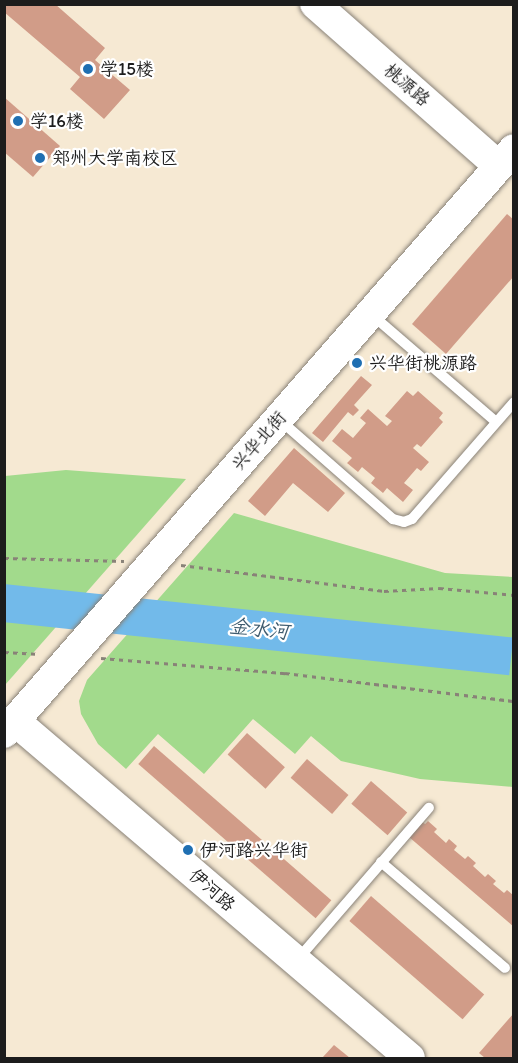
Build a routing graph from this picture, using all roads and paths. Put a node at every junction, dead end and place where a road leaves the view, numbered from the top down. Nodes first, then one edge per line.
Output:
1 (315, 4) edge
2 (506, 158) edge
3 (370, 314) junction
4 (513, 402) edge
5 (278, 419) junction
6 (496, 422) junction
7 (4, 558) edge
8 (149, 567) junction
9 (513, 595) edge
10 (76, 651) junction
11 (4, 652) edge
12 (513, 701) edge
13 (10, 727) edge
14 (429, 808) dead end
15 (381, 862) junction
16 (296, 961) junction
17 (505, 968) dead end
18 (410, 1059) edge

1 - 2 street, 桃源路
2 - 3 street, 兴华北街
3 - 5 street, 兴华北街
3 - 6 lane
4 - 6 lane
5 - 6 lane
5 - 8 street, 兴华北街
7 - 8 path
8 - 9 path
8 - 10 street, 兴华北街
10 - 11 path
10 - 12 path
10 - 13 street, 兴华北街
13 - 16 street, 伊河路
14 - 15 lane
15 - 16 lane
15 - 17 lane
16 - 18 street, 伊河路

